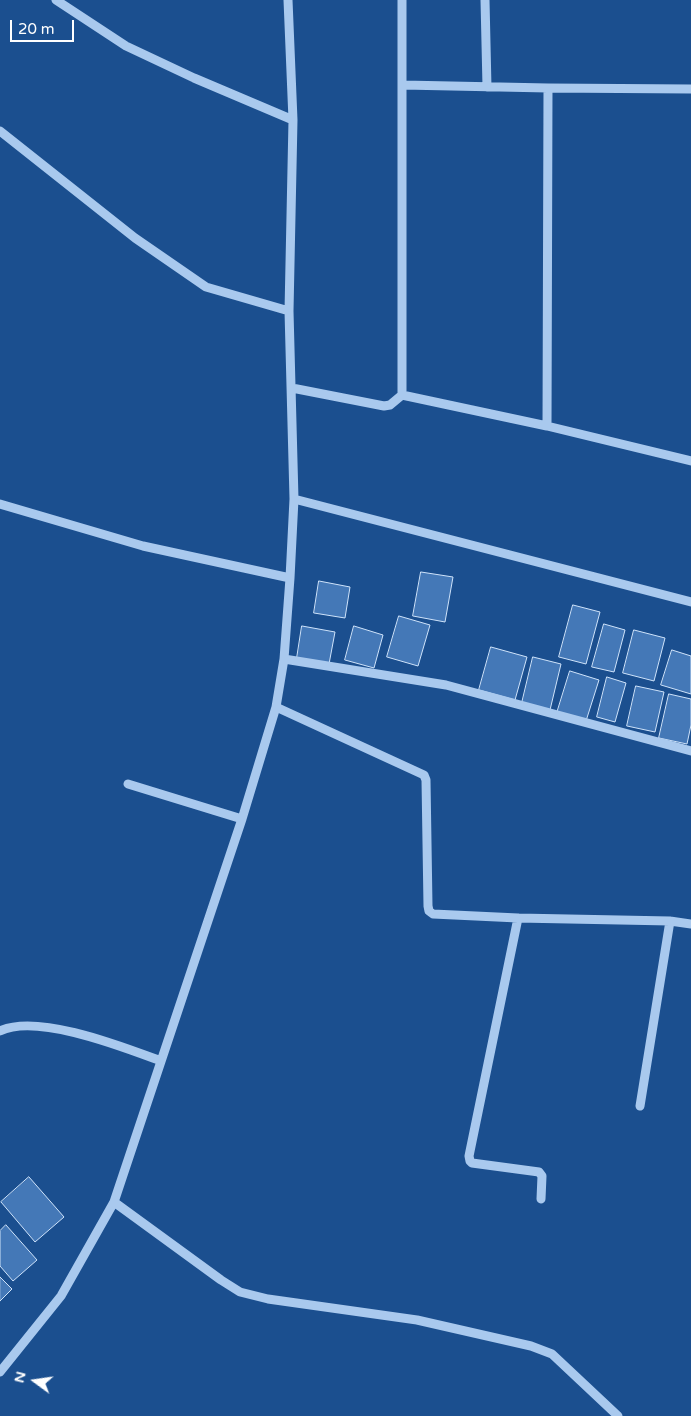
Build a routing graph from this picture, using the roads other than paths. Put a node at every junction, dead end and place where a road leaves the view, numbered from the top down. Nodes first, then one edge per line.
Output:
1 (56, 0) edge
2 (288, 0) edge
3 (402, 0) edge
4 (485, 0) edge
5 (403, 85) junction
6 (487, 87) junction
7 (548, 88) junction
8 (691, 89) edge
9 (293, 120) junction
10 (0, 131) edge
11 (288, 310) junction
12 (292, 388) junction
13 (402, 395) junction
14 (547, 426) junction
15 (691, 461) edge
16 (294, 499) junction
17 (0, 504) edge
18 (290, 578) junction
19 (691, 602) edge
20 (284, 659) junction
21 (276, 708) junction
22 (691, 751) edge
23 (128, 784) dead end
24 (242, 819) junction
25 (518, 918) junction
26 (670, 921) junction
27 (691, 924) edge
28 (0, 1031) edge
29 (161, 1061) junction
30 (640, 1106) dead end
31 (541, 1198) dead end
32 (114, 1202) junction
33 (0, 1372) edge
34 (618, 1416) edge

1 - 9 street
2 - 9 street
3 - 5 street
4 - 6 street
5 - 6 street
5 - 13 street
6 - 7 street
7 - 8 street
7 - 14 street
9 - 11 street
10 - 11 street
11 - 12 street
12 - 13 street
12 - 16 street
13 - 14 street
14 - 15 street
16 - 18 street
16 - 19 street
17 - 18 street
18 - 20 street
20 - 21 street
20 - 22 street
21 - 24 street
21 - 25 street
23 - 24 street
24 - 29 street
25 - 26 street
25 - 31 street
26 - 27 street
26 - 30 street
28 - 29 street
29 - 32 street
32 - 33 street
32 - 34 street

